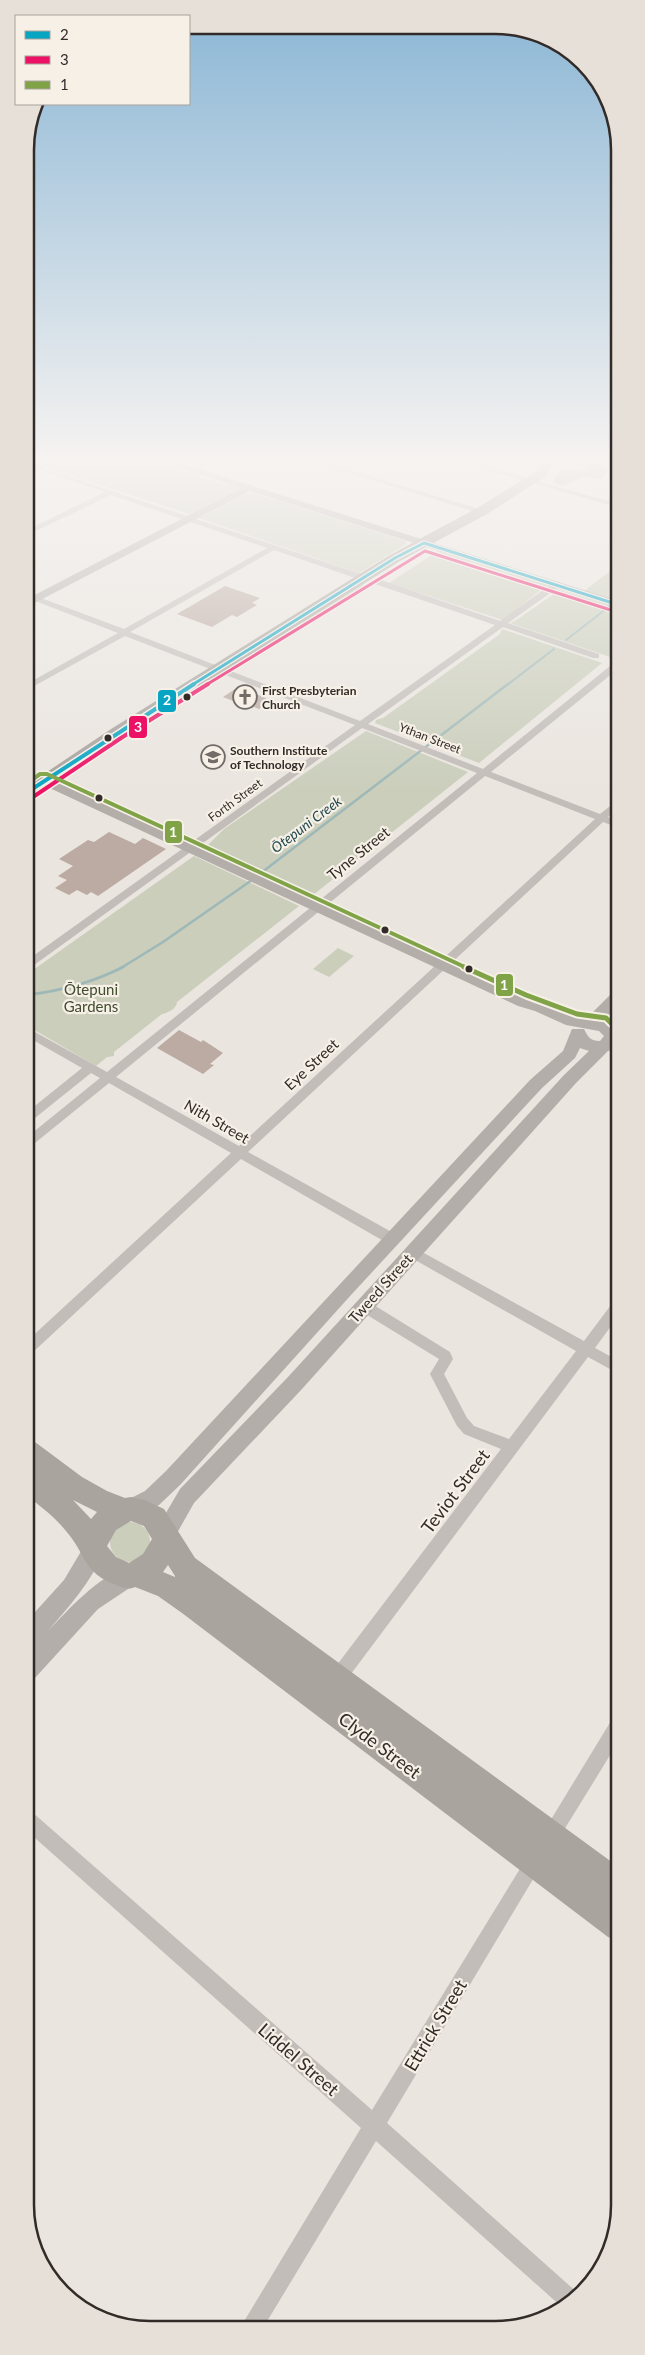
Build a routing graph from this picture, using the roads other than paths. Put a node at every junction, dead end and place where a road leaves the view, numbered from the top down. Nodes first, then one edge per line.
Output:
1 (88, 572) edge
2 (230, 572) edge
3 (347, 572) edge
4 (380, 572) edge
5 (518, 572) edge
6 (371, 580) junction
7 (557, 584) junction
8 (34, 597) edge
9 (38, 598) junction
10 (34, 600) edge
11 (611, 602) edge
12 (502, 624) junction
13 (300, 625) junction
14 (125, 632) junction
15 (596, 656) dead end
16 (611, 670) edge
17 (225, 671) junction
18 (34, 683) edge
19 (362, 724) junction
20 (484, 772) junction
21 (34, 776) edge
22 (49, 783) junction
23 (34, 790) edge
24 (34, 797) edge
25 (611, 810) edge
26 (602, 818) junction
27 (611, 822) edge
28 (190, 848) junction
29 (317, 907) junction
30 (34, 960) edge
31 (443, 965) junction
32 (611, 1003) edge
33 (583, 1029) junction
34 (34, 1036) edge
35 (611, 1036) edge
36 (611, 1039) edge
37 (611, 1041) edge
38 (90, 1068) junction
39 (107, 1078) junction
40 (34, 1113) edge
41 (495, 1128) junction
42 (34, 1137) edge
43 (516, 1139) junction
44 (239, 1152) junction
45 (419, 1245) junction
46 (386, 1246) junction
47 (364, 1306) junction
48 (611, 1316) edge
49 (34, 1343) edge
50 (586, 1349) junction
51 (611, 1363) edge
52 (273, 1367) junction
53 (295, 1382) junction
54 (512, 1446) junction
55 (34, 1456) edge
56 (34, 1486) edge
57 (128, 1510) junction
58 (165, 1537) junction
59 (93, 1548) junction
60 (132, 1575) junction
61 (34, 1630) edge
62 (34, 1662) edge
63 (329, 1690) junction
64 (611, 1737) edge
65 (34, 1825) edge
66 (542, 1849) junction
67 (611, 1884) edge
68 (611, 1916) edge
69 (374, 2126) junction
70 (567, 2296) edge
71 (255, 2321) edge

1 - 9 main road
2 - 14 street
3 - 6 street
4 - 6 highway
5 - 7 main road
6 - 12 street
6 - 13 highway
7 - 11 main road
7 - 12 street, Forth Street
8 - 9 street, Ythan Street
9 - 10 main road
9 - 14 street, Ythan Street
12 - 15 street
12 - 19 street, Forth Street
13 - 17 highway
13 - 17 highway
14 - 17 street, Ythan Street
14 - 18 street
16 - 20 street, Tyne Street
17 - 19 street, Ythan Street
17 - 22 highway
19 - 20 street, Ythan Street
19 - 28 street, Forth Street
20 - 26 street, Ythan Street
20 - 29 street, Tyne Street
21 - 22 main road
22 - 23 highway
22 - 24 highway
22 - 28 main road
25 - 26 street, Eye Street
26 - 27 street, Ythan Street
26 - 31 street, Eye Street
28 - 29 main road
28 - 30 street, Forth Street
29 - 31 main road
29 - 39 street, Tyne Street
31 - 33 main road
31 - 44 street, Eye Street
32 - 33 main road, Tweed Street
33 - 35 main road
33 - 36 main road
33 - 41 main road, Tweed Street
34 - 38 street, Nith Street
37 - 43 main road, Tweed Street
38 - 39 street, Nith Street
38 - 40 street
39 - 42 street, Tyne Street
39 - 44 street, Nith Street
41 - 43 main road
41 - 46 main road, Tweed Street
43 - 45 main road, Tweed Street
44 - 46 street, Nith Street
44 - 49 street, Eye Street
45 - 46 main road
45 - 47 main road, Tweed Street
45 - 50 street
46 - 52 main road, Tweed Street
47 - 53 main road, Tweed Street
47 - 54 street
48 - 50 street, Teviot Street
50 - 51 street
50 - 54 street, Teviot Street
52 - 53 main road
52 - 57 main road, Tweed Street
53 - 58 main road, Tweed Street
54 - 63 street, Teviot Street
55 - 57 highway, Clyde Street
56 - 59 highway, Clyde Street
57 - 58 highway, Clyde Street
57 - 59 highway
58 - 60 highway
58 - 63 highway, Clyde Street
59 - 60 highway, Clyde Street
59 - 61 main road
60 - 62 main road
60 - 63 highway, Clyde Street
63 - 66 highway, Clyde Street
64 - 66 street, Ettrick Street
65 - 69 street, Liddel Street
66 - 67 highway, Clyde Street
66 - 68 highway, Clyde Street
66 - 69 street, Ettrick Street
69 - 70 street, Liddel Street
69 - 71 street, Ettrick Street

